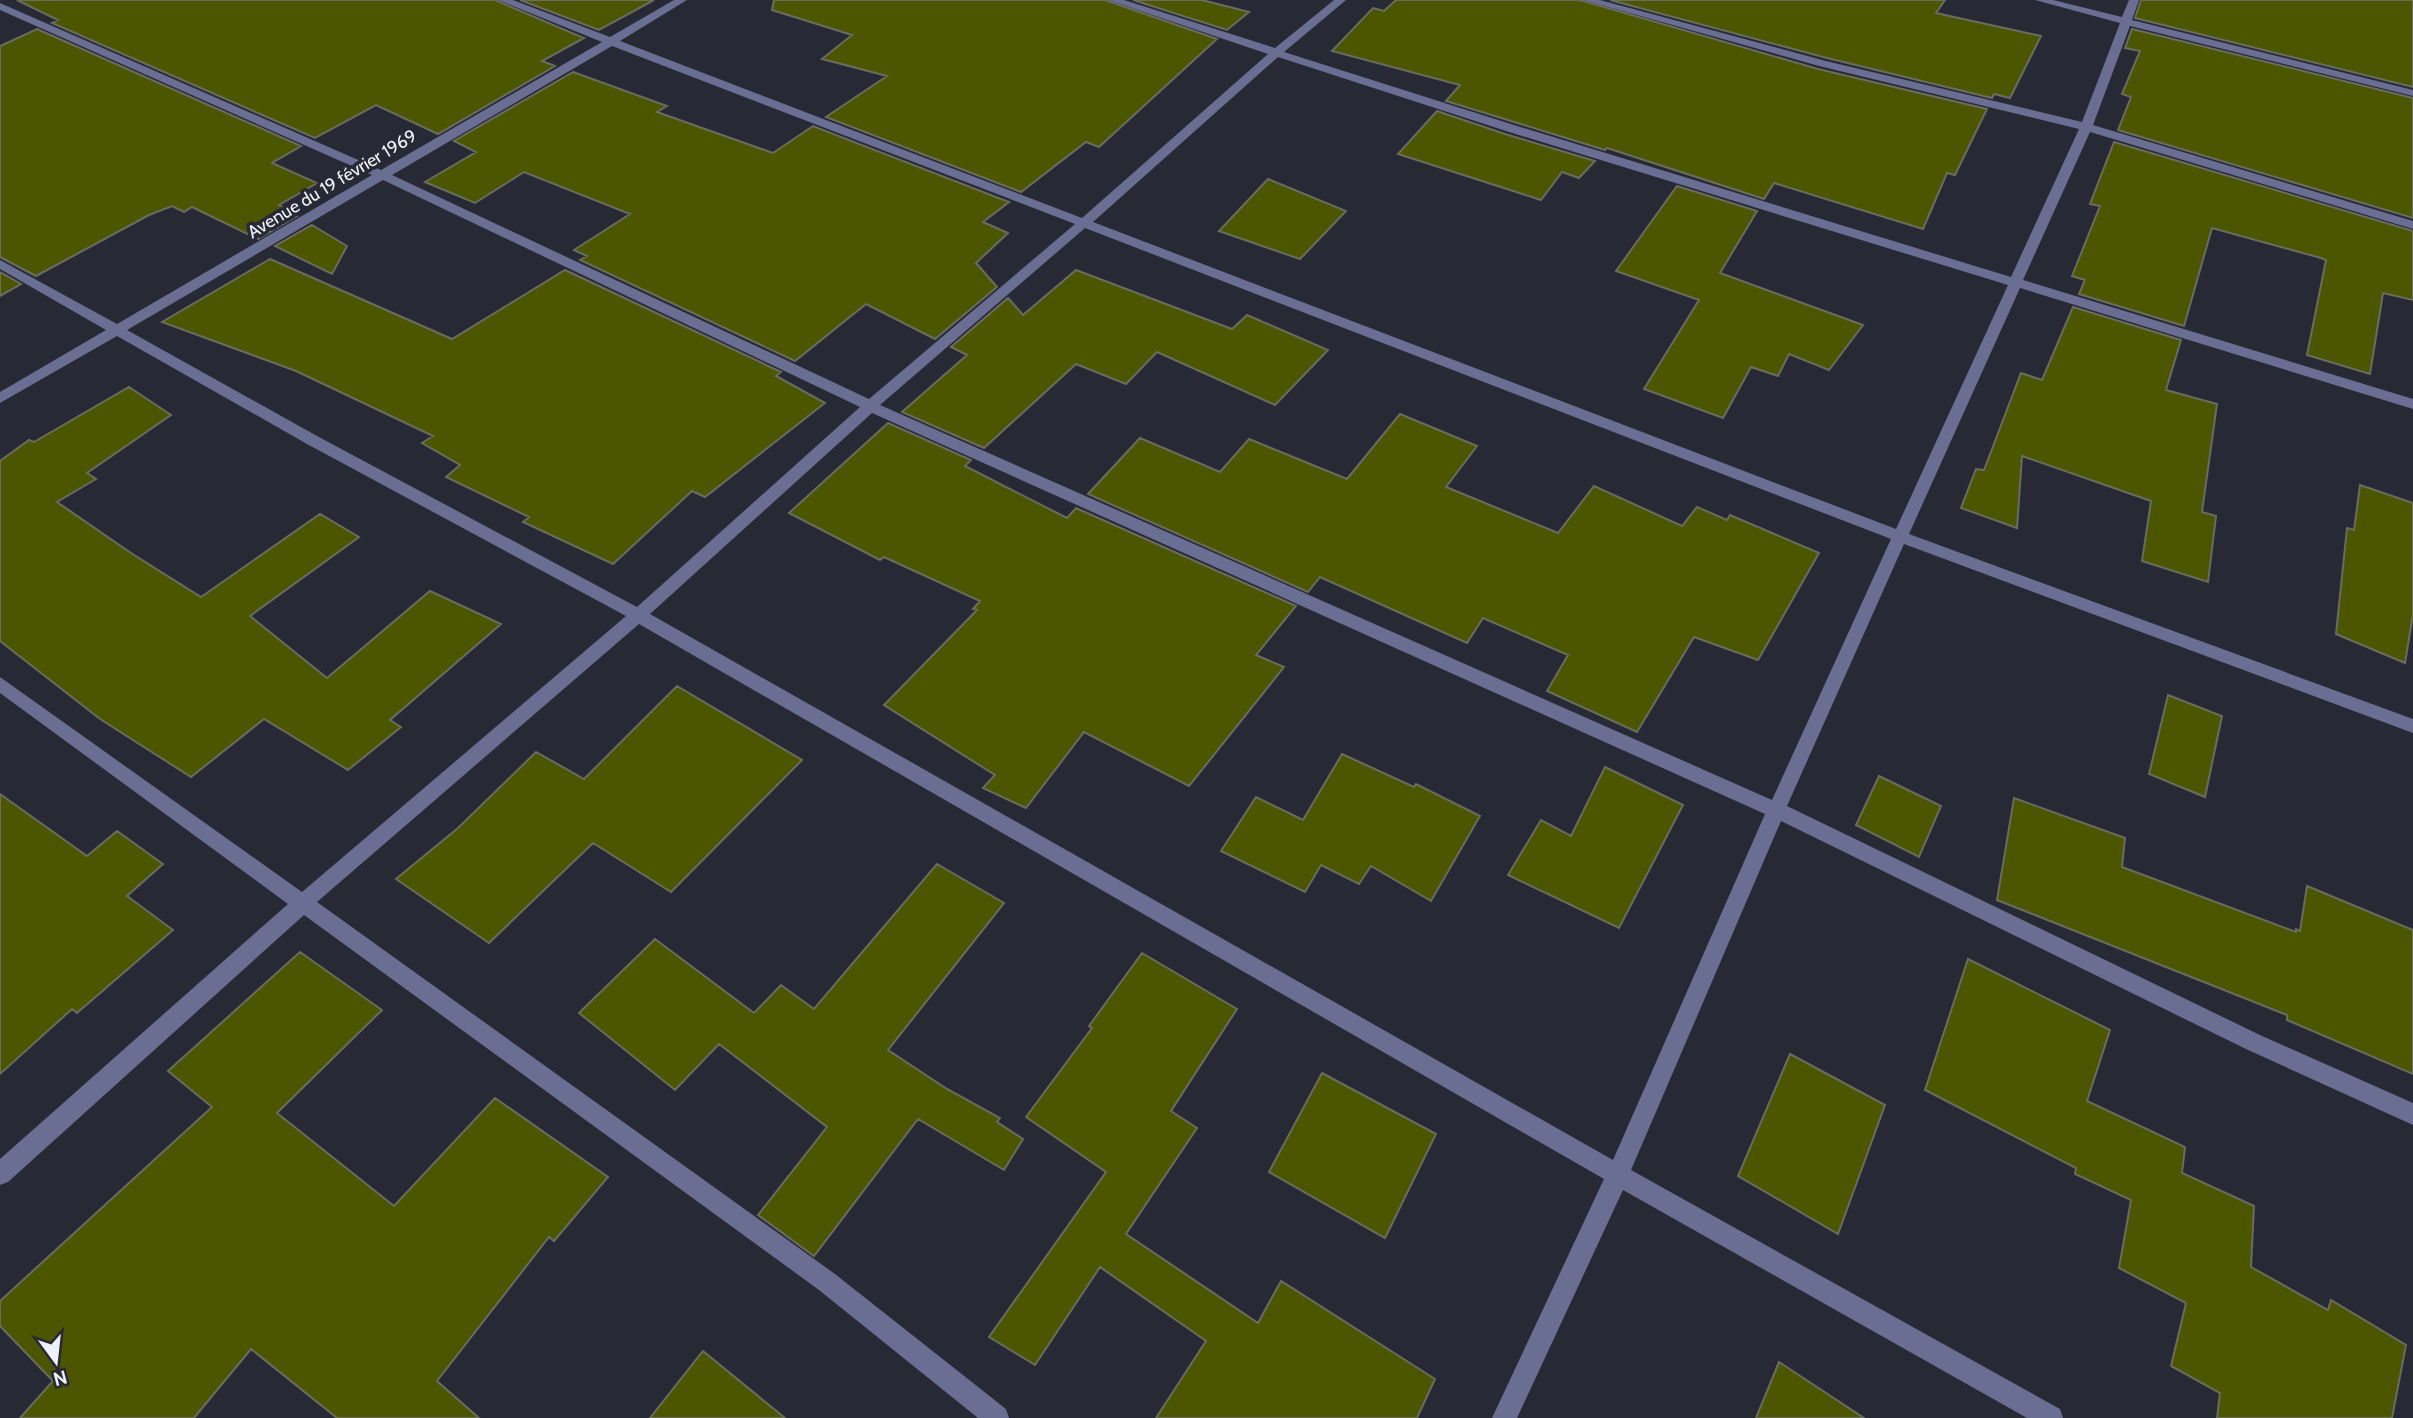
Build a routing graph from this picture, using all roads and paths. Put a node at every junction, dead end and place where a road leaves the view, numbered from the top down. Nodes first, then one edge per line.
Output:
1 (503, 0) edge
2 (682, 0) edge
3 (1113, 0) edge
4 (1341, 0) edge
5 (1588, 0) edge
6 (2040, 0) edge
7 (2134, 0) edge
8 (0, 6) edge
9 (2124, 21) junction
10 (611, 40) junction
11 (1276, 52) junction
12 (2413, 93) edge
13 (2086, 127) junction
14 (382, 175) junction
15 (1085, 222) junction
16 (2413, 225) edge
17 (0, 264) edge
18 (2013, 283) junction
19 (119, 331) junction
20 (0, 398) edge
21 (2413, 404) edge
22 (870, 406) junction
23 (1901, 537) junction
24 (638, 615) junction
25 (0, 684) edge
26 (2413, 726) edge
27 (1776, 810) junction
28 (303, 902) junction
29 (2413, 1114) edge
30 (0, 1174) edge
31 (1618, 1175) junction
32 (997, 1418) edge
33 (1504, 1418) edge
34 (2051, 1418) edge

1 - 10 street
2 - 10 street, Avenue du 19 février 1969
3 - 11 street
4 - 11 street
5 - 13 street
6 - 9 street
7 - 9 street
8 - 14 street
9 - 12 street
9 - 13 street
10 - 14 street, Avenue du 19 février 1969
10 - 15 street
11 - 15 street
11 - 18 street
13 - 16 street
13 - 18 street
14 - 19 street, Avenue du 19 février 1969
14 - 22 street
15 - 22 street
15 - 23 street
17 - 19 street
18 - 21 street
18 - 23 street
19 - 20 street, Avenue du 19 février 1969
19 - 24 street
22 - 24 street
22 - 27 street
23 - 26 street
23 - 27 street
24 - 28 street
24 - 31 street
25 - 28 street
27 - 29 street
27 - 31 street
28 - 30 street
28 - 32 street
31 - 33 street
31 - 34 street

